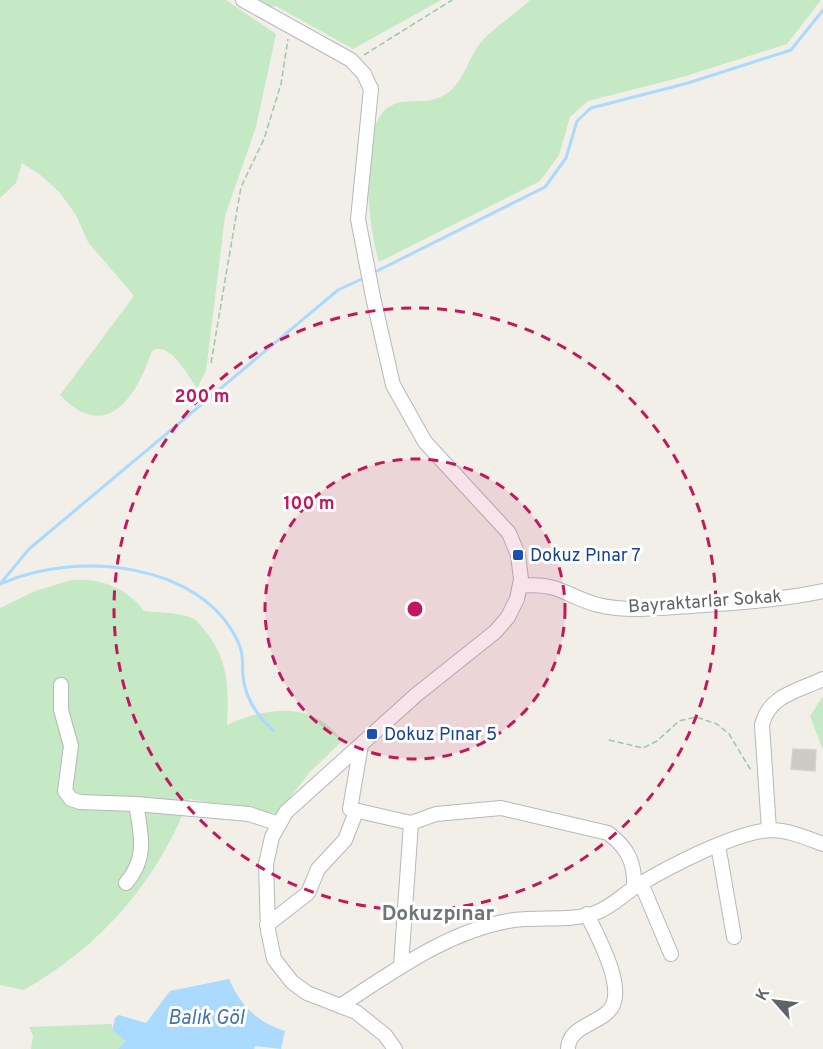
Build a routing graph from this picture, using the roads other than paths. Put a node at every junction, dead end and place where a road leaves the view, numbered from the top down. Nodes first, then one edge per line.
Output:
1 (243, 0) edge
2 (520, 586) junction
3 (823, 591) edge
4 (823, 679) edge
5 (61, 685) dead end
6 (361, 745) junction
7 (136, 804) junction
8 (356, 812) junction
9 (411, 823) junction
10 (279, 824) junction
11 (769, 830) junction
12 (823, 844) edge
13 (718, 845) junction
14 (126, 883) dead end
15 (638, 885) junction
16 (587, 915) junction
17 (267, 925) junction
18 (734, 937) dead end
19 (671, 954) dead end
20 (401, 966) junction
21 (340, 1006) junction
22 (395, 1049) edge
23 (568, 1049) edge

1 - 2 street
2 - 3 street, Bayraktarlar Sokak
2 - 6 street
4 - 11 street
5 - 7 street
6 - 8 street
6 - 10 street
7 - 10 street
7 - 14 street
8 - 9 street
8 - 17 street
9 - 15 street
9 - 20 street
10 - 17 street
11 - 12 street
11 - 13 street
13 - 15 street
13 - 18 street
15 - 16 street
15 - 19 street
16 - 20 street
16 - 23 street
17 - 21 street
20 - 21 street
21 - 22 street

